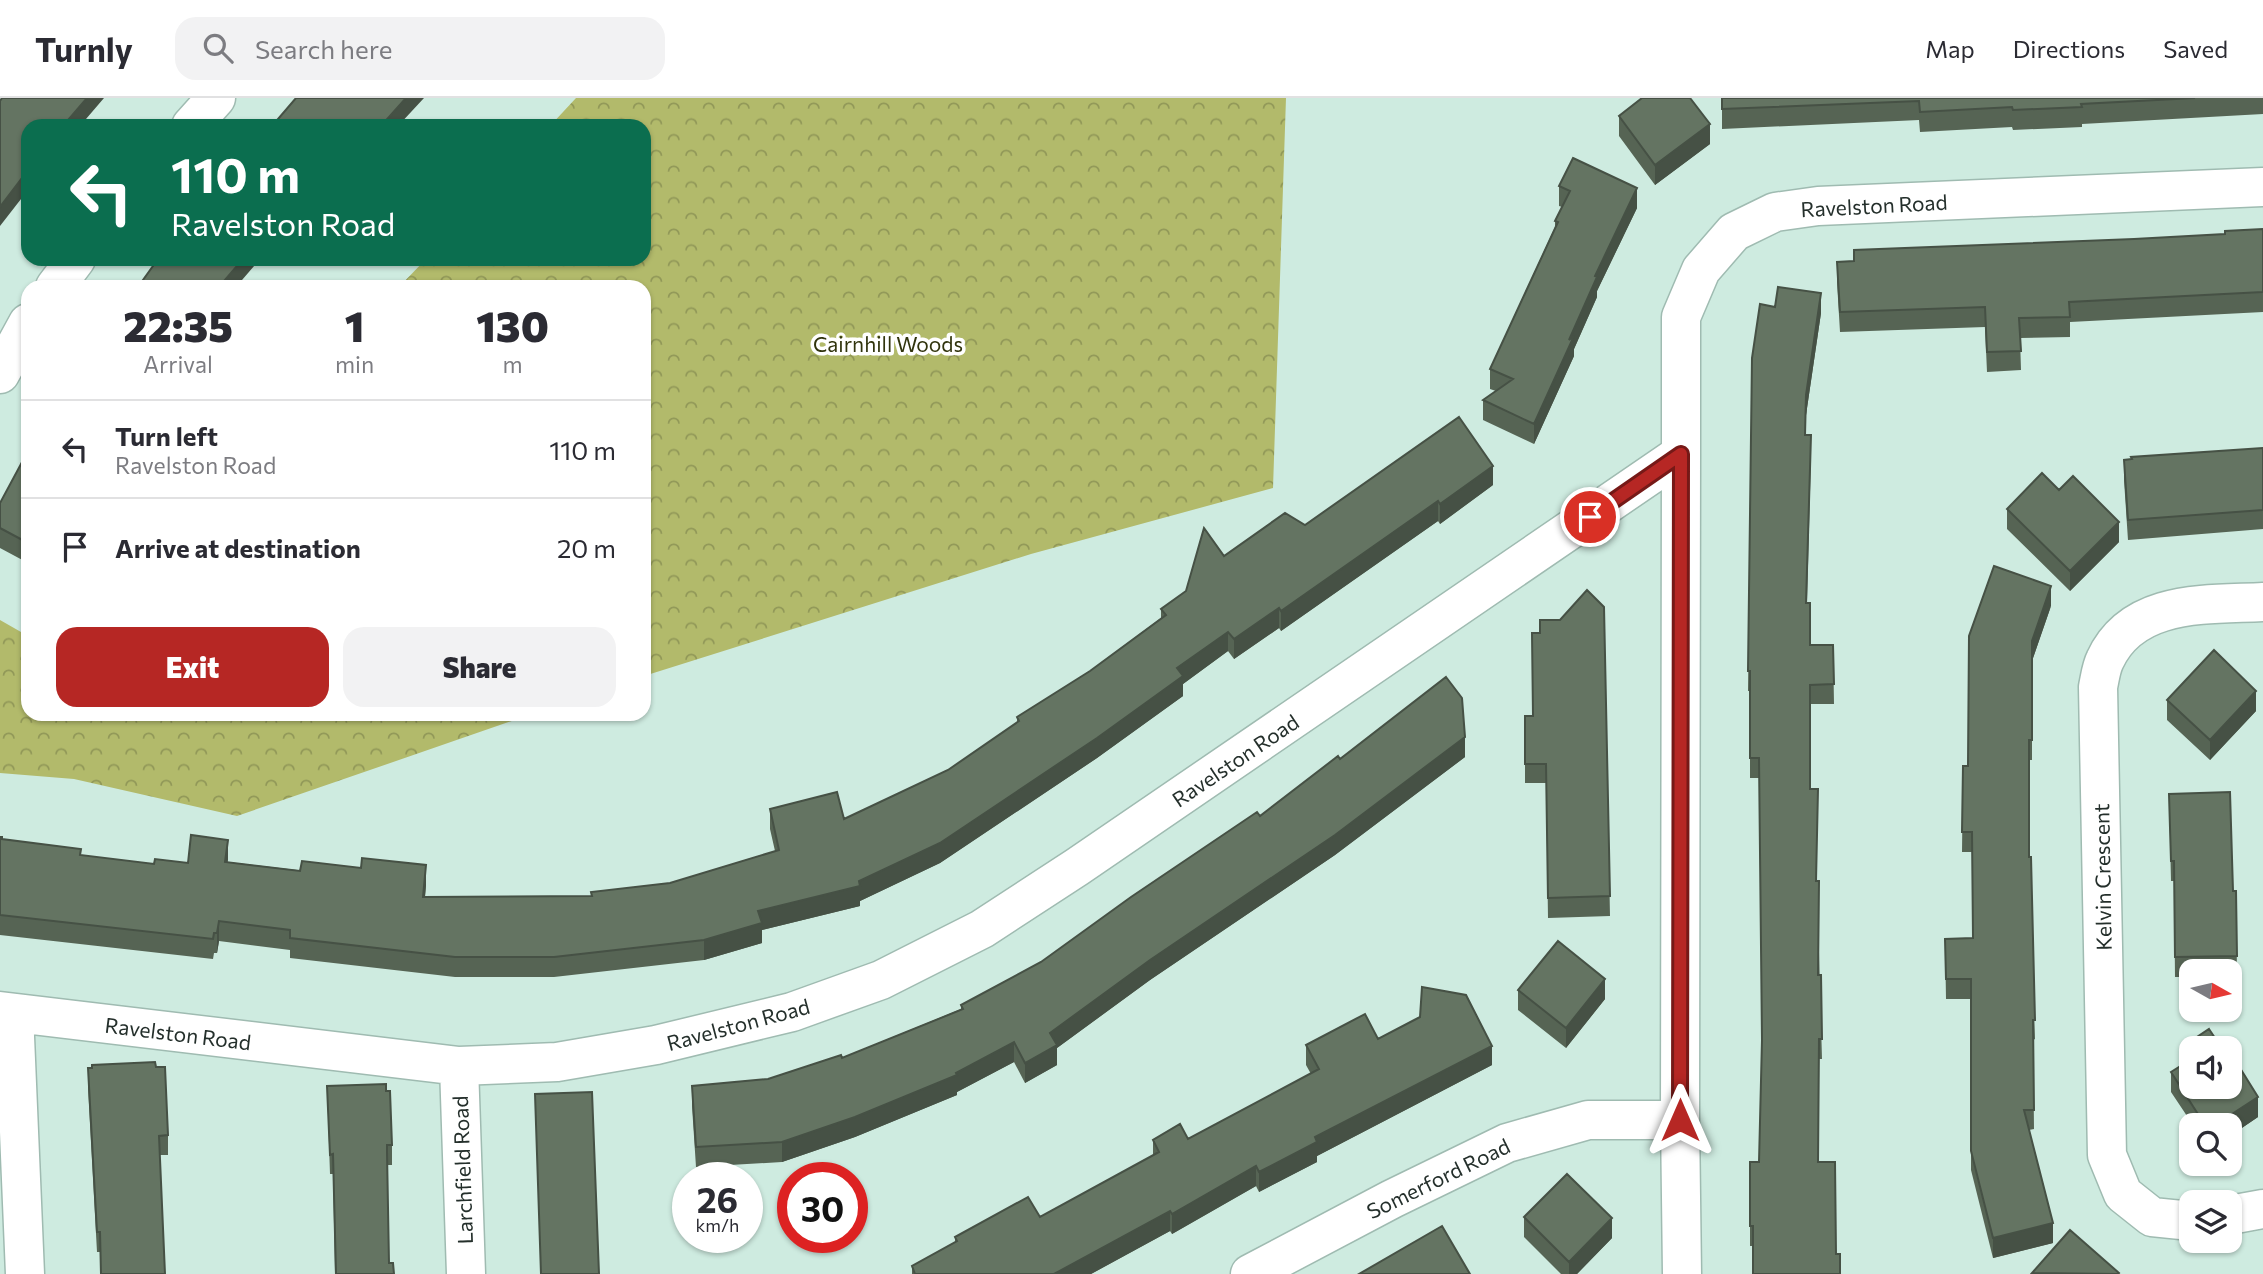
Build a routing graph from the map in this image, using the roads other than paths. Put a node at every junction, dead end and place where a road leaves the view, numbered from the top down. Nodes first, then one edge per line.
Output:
1 (216, 98) edge
2 (197, 119) edge
3 (2263, 187) edge
4 (21, 336) edge
5 (0, 374) edge
6 (1681, 454) junction
7 (2263, 602) edge
8 (7, 1012) edge
9 (458, 1066) junction
10 (1680, 1120) junction
11 (2263, 1209) edge
12 (2242, 1213) edge
13 (2179, 1220) edge
14 (25, 1274) edge
15 (466, 1274) edge
16 (1250, 1274) edge
17 (1682, 1274) edge

1 - 2 street
3 - 6 street, Ravelston Road
4 - 5 street
6 - 9 street, Ravelston Road
6 - 10 street
7 - 13 street, Kelvin Crescent
8 - 9 street, Ravelston Road
8 - 14 street
9 - 15 street, Larchfield Road
10 - 16 street, Somerford Road
10 - 17 street
11 - 12 street

